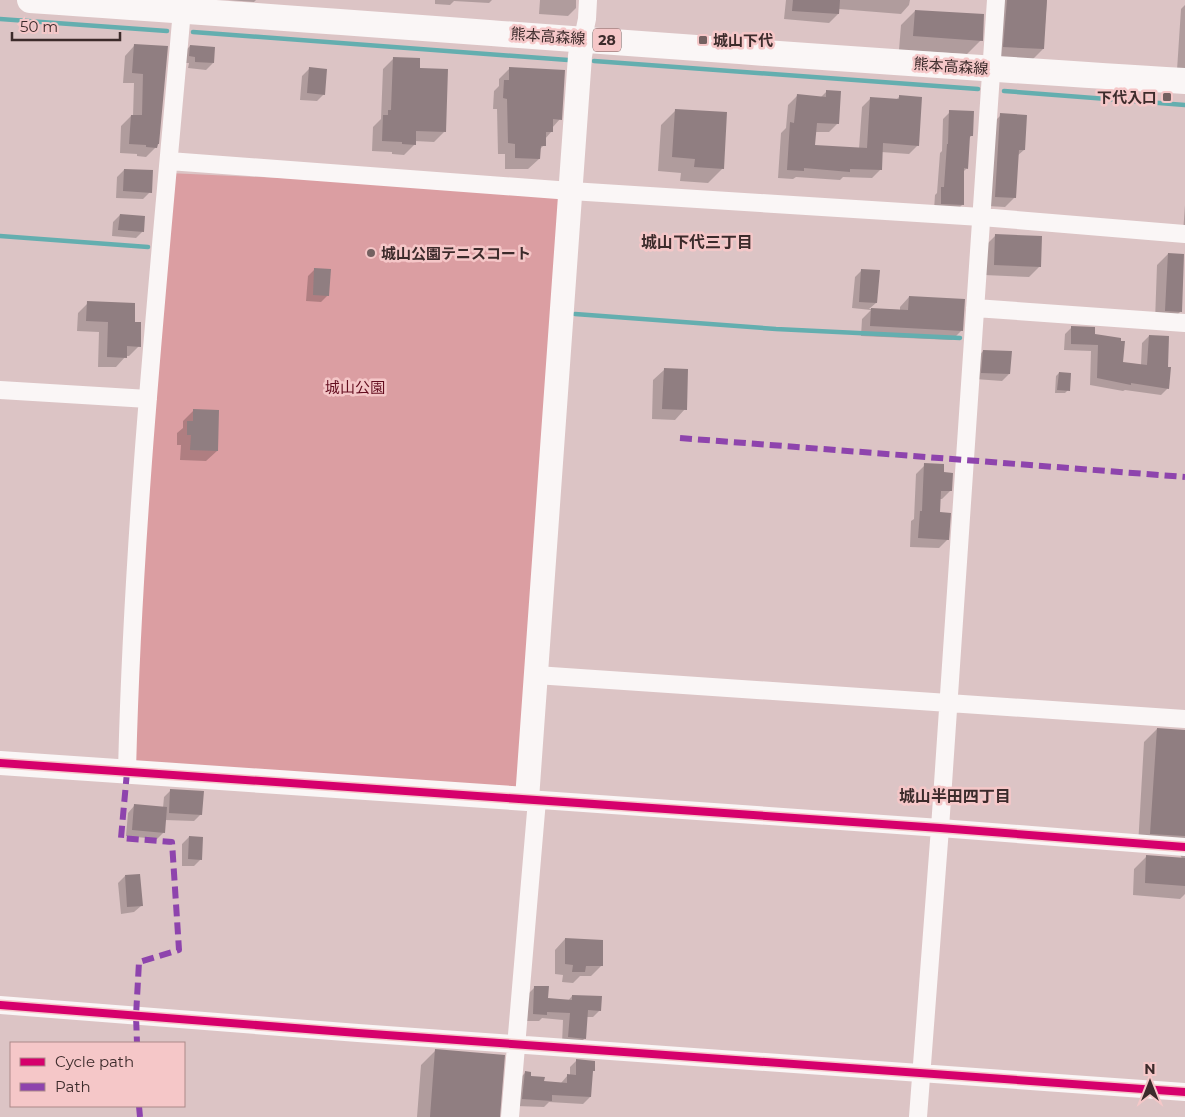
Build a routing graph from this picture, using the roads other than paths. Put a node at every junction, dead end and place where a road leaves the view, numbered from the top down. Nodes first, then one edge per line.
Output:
1 (30, 0) edge
2 (588, 0) edge
3 (996, 0) edge
4 (182, 5) edge
5 (583, 38) junction
6 (992, 70) junction
7 (1185, 81) edge
8 (169, 161) junction
9 (570, 191) junction
10 (981, 218) junction
11 (1185, 234) edge
12 (975, 308) junction
13 (1185, 323) edge
14 (0, 390) edge
15 (148, 399) junction
16 (536, 675) junction
17 (948, 704) junction
18 (1185, 719) edge
19 (0, 763) edge
20 (127, 772) junction
21 (532, 800) junction
22 (940, 828) junction
23 (1185, 847) edge
24 (0, 1005) edge
25 (516, 1044) junction
26 (921, 1073) junction
27 (1185, 1092) edge
28 (510, 1117) edge
29 (918, 1117) edge

1 - 4 main road, 熊本高森線 / 28
2 - 5 street
3 - 6 street
4 - 5 main road, 熊本高森線 / 28
4 - 8 street
5 - 6 main road, 熊本高森線 / 28
5 - 9 street
6 - 7 main road, 熊本高森線 / 28
6 - 10 street
8 - 9 street
8 - 15 street
9 - 10 street
9 - 16 street
10 - 11 street
10 - 12 street
12 - 13 street
12 - 17 street
14 - 15 street
15 - 20 street
16 - 17 street
16 - 21 street
17 - 18 street
17 - 22 street
19 - 20 street
20 - 21 street
21 - 22 street
21 - 25 street
22 - 23 street
22 - 26 street
24 - 25 street
25 - 26 street
25 - 28 street
26 - 27 street
26 - 29 street

